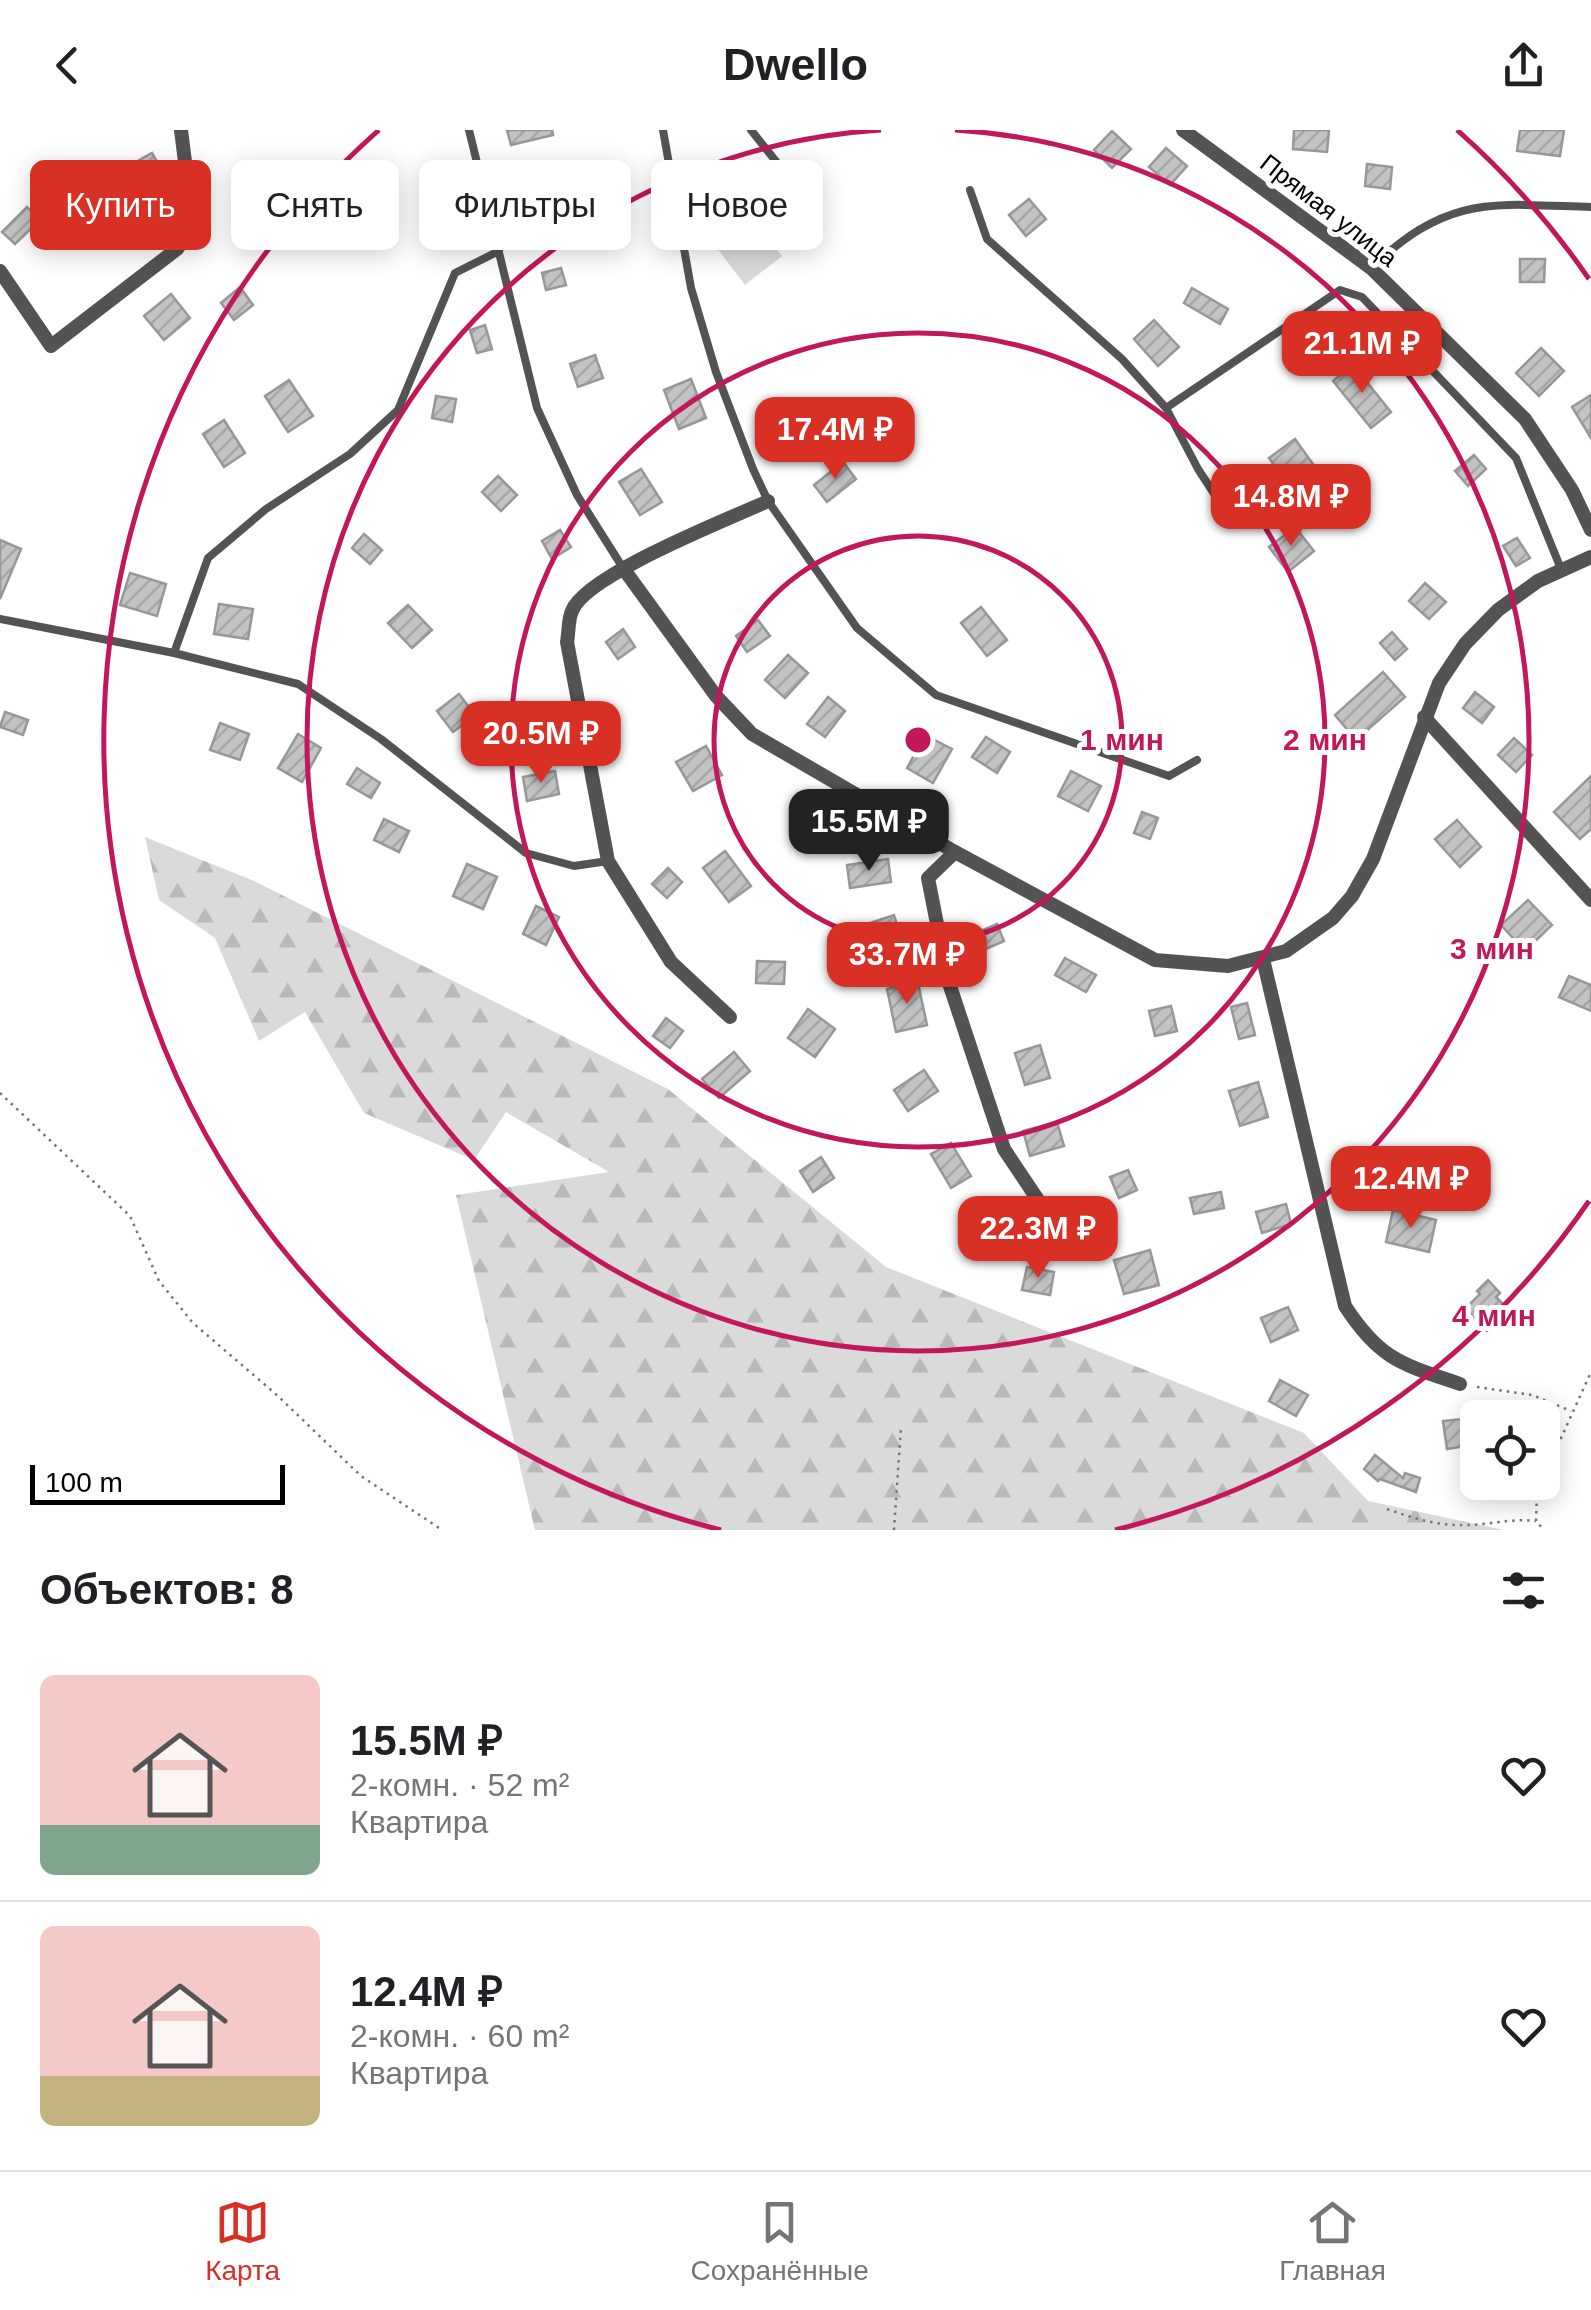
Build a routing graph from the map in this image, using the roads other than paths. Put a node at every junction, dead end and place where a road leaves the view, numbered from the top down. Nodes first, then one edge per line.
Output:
1 (182, 130) edge
2 (468, 130) edge
3 (662, 130) edge
4 (751, 130) edge
5 (1183, 130) edge
6 (775, 160) edge
7 (970, 190) dead end
8 (1591, 207) edge
9 (498, 251) junction
10 (1372, 268) junction
11 (0, 271) edge
12 (1166, 408) junction
13 (768, 501) junction
14 (1226, 512) dead end
15 (1591, 530) edge
16 (1591, 557) edge
17 (624, 568) junction
18 (1561, 569) junction
19 (0, 619) edge
20 (174, 653) junction
21 (1424, 717) junction
22 (1197, 760) dead end
23 (955, 852) junction
24 (608, 861) junction
25 (1591, 900) edge
26 (1263, 959) junction
27 (730, 1017) dead end
28 (1079, 1232) dead end
29 (1460, 1384) road end

1 - 11 street
2 - 9 lane
3 - 13 lane
4 - 6 lane
5 - 10 street, Прямая улица
7 - 12 lane
8 - 10 lane
9 - 17 lane
9 - 20 lane
10 - 15 street, Прямая улица
12 - 14 lane
12 - 18 lane
13 - 17 street
13 - 22 lane
16 - 18 street
17 - 23 street
17 - 24 street
18 - 21 street
19 - 20 lane
20 - 24 lane
21 - 25 street
21 - 26 street
23 - 26 street
23 - 28 street
24 - 27 street
26 - 29 street

